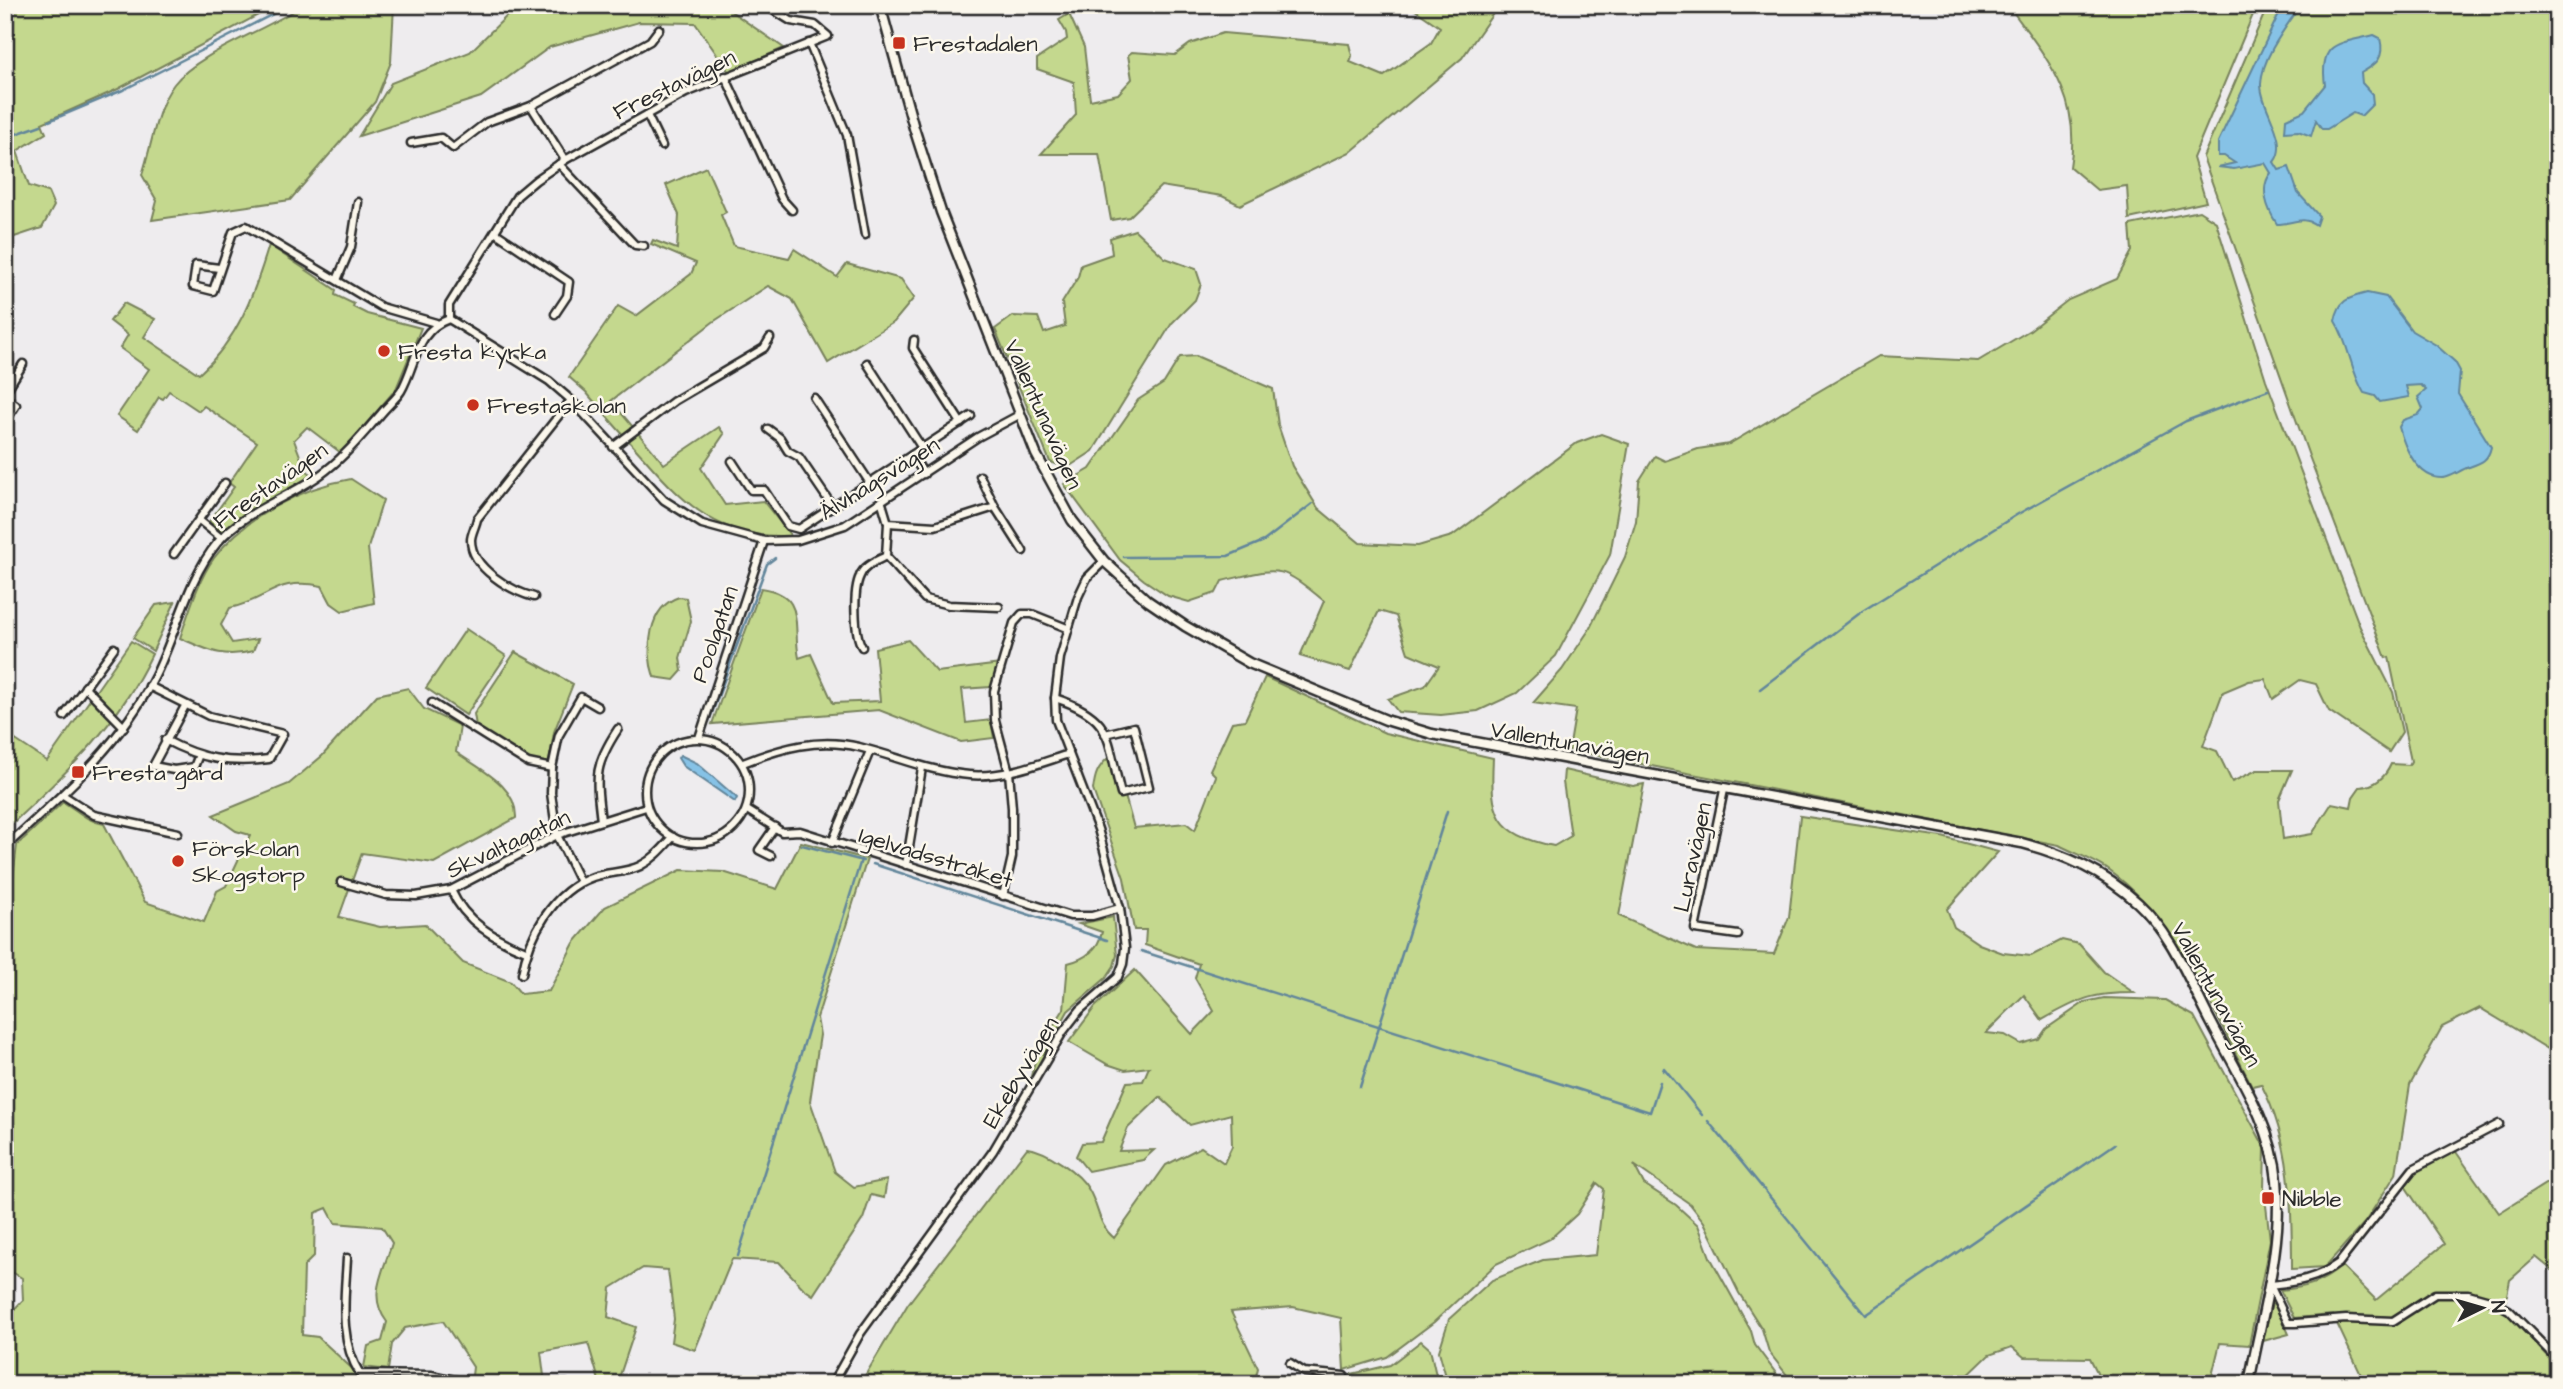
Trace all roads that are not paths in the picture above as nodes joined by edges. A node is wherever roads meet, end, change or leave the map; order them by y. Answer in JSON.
{"nodes":[{"id":1,"x":765,"y":5,"type":"edge"},
{"id":2,"x":880,"y":5,"type":"edge"},
{"id":3,"x":659,"y":29,"type":"dead end"},
{"id":4,"x":809,"y":43,"type":"junction"},
{"id":5,"x":724,"y":76,"type":"junction"},
{"id":6,"x":531,"y":106,"type":"junction"},
{"id":7,"x":647,"y":115,"type":"junction"},
{"id":8,"x":411,"y":143,"type":"dead end"},
{"id":9,"x":662,"y":146,"type":"dead end"},
{"id":10,"x":562,"y":162,"type":"junction"},
{"id":11,"x":358,"y":202,"type":"dead end"},
{"id":12,"x":792,"y":210,"type":"dead end"},
{"id":13,"x":496,"y":233,"type":"junction"},
{"id":14,"x":865,"y":235,"type":"dead end"},
{"id":15,"x":644,"y":246,"type":"dead end"},
{"id":16,"x":219,"y":268,"type":"junction"},
{"id":17,"x":337,"y":281,"type":"junction"},
{"id":18,"x":555,"y":314,"type":"dead end"},
{"id":19,"x":449,"y":319,"type":"junction"},
{"id":20,"x":436,"y":323,"type":"junction"},
{"id":21,"x":770,"y":338,"type":"dead end"},
{"id":22,"x":914,"y":340,"type":"dead end"},
{"id":23,"x":867,"y":363,"type":"dead end"},
{"id":24,"x":23,"y":364,"type":"dead end"},
{"id":25,"x":5,"y":395,"type":"edge"},
{"id":26,"x":814,"y":398,"type":"dead end"},
{"id":27,"x":571,"y":400,"type":"junction"},
{"id":28,"x":1019,"y":415,"type":"junction"},
{"id":29,"x":971,"y":416,"type":"dead end"},
{"id":30,"x":5,"y":422,"type":"edge"},
{"id":31,"x":961,"y":423,"type":"junction"},
{"id":32,"x":768,"y":429,"type":"dead end"},
{"id":33,"x":613,"y":447,"type":"junction"},
{"id":34,"x":922,"y":448,"type":"junction"},
{"id":35,"x":912,"y":455,"type":"junction"},
{"id":36,"x":732,"y":461,"type":"dead end"},
{"id":37,"x":924,"y":474,"type":"junction"},
{"id":38,"x":980,"y":476,"type":"dead end"},
{"id":39,"x":225,"y":483,"type":"dead end"},
{"id":40,"x":870,"y":483,"type":"junction"},
{"id":41,"x":881,"y":503,"type":"junction"},
{"id":42,"x":833,"y":507,"type":"junction"},
{"id":43,"x":995,"y":507,"type":"junction"},
{"id":44,"x":199,"y":520,"type":"junction"},
{"id":45,"x":888,"y":523,"type":"junction"},
{"id":46,"x":221,"y":538,"type":"junction"},
{"id":47,"x":764,"y":541,"type":"junction"},
{"id":48,"x":1023,"y":551,"type":"dead end"},
{"id":49,"x":174,"y":554,"type":"dead end"},
{"id":50,"x":886,"y":556,"type":"junction"},
{"id":51,"x":1104,"y":561,"type":"junction"},
{"id":52,"x":534,"y":597,"type":"dead end"},
{"id":53,"x":999,"y":607,"type":"dead end"},
{"id":54,"x":1067,"y":628,"type":"junction"},
{"id":55,"x":862,"y":647,"type":"dead end"},
{"id":56,"x":114,"y":648,"type":"dead end"},
{"id":57,"x":149,"y":686,"type":"junction"},
{"id":58,"x":85,"y":687,"type":"junction"},
{"id":59,"x":1055,"y":698,"type":"junction"},
{"id":60,"x":432,"y":703,"type":"dead end"},
{"id":61,"x":185,"y":706,"type":"junction"},
{"id":62,"x":598,"y":707,"type":"dead end"},
{"id":63,"x":64,"y":716,"type":"dead end"},
{"id":64,"x":124,"y":727,"type":"junction"},
{"id":65,"x":618,"y":729,"type":"dead end"},
{"id":66,"x":1105,"y":734,"type":"junction"},
{"id":67,"x":699,"y":738,"type":"junction"},
{"id":68,"x":165,"y":740,"type":"junction"},
{"id":69,"x":870,"y":751,"type":"junction"},
{"id":70,"x":1069,"y":754,"type":"junction"},
{"id":71,"x":198,"y":757,"type":"junction"},
{"id":72,"x":743,"y":763,"type":"junction"},
{"id":73,"x":552,"y":768,"type":"junction"},
{"id":74,"x":922,"y":768,"type":"junction"},
{"id":75,"x":1009,"y":772,"type":"junction"},
{"id":76,"x":1724,"y":790,"type":"junction"},
{"id":77,"x":63,"y":795,"type":"junction"},
{"id":78,"x":646,"y":807,"type":"junction"},
{"id":79,"x":747,"y":810,"type":"junction"},
{"id":80,"x":601,"y":821,"type":"junction"},
{"id":81,"x":775,"y":827,"type":"junction"},
{"id":82,"x":178,"y":833,"type":"dead end"},
{"id":83,"x":557,"y":835,"type":"junction"},
{"id":84,"x":673,"y":837,"type":"junction"},
{"id":85,"x":832,"y":843,"type":"junction"},
{"id":86,"x":5,"y":847,"type":"edge"},
{"id":87,"x":771,"y":856,"type":"dead end"},
{"id":88,"x":906,"y":865,"type":"junction"},
{"id":89,"x":341,"y":882,"type":"dead end"},
{"id":90,"x":580,"y":882,"type":"junction"},
{"id":91,"x":451,"y":890,"type":"junction"},
{"id":92,"x":1003,"y":896,"type":"junction"},
{"id":93,"x":1120,"y":908,"type":"junction"},
{"id":94,"x":1738,"y":934,"type":"dead end"},
{"id":95,"x":526,"y":951,"type":"junction"},
{"id":96,"x":522,"y":974,"type":"dead end"},
{"id":97,"x":2499,"y":1124,"type":"dead end"},
{"id":98,"x":347,"y":1258,"type":"dead end"},
{"id":99,"x":2270,"y":1285,"type":"junction"},
{"id":100,"x":2558,"y":1360,"type":"edge"},
{"id":101,"x":1290,"y":1363,"type":"dead end"},
{"id":102,"x":474,"y":1384,"type":"edge"},
{"id":103,"x":539,"y":1384,"type":"edge"},
{"id":104,"x":567,"y":1384,"type":"edge"},
{"id":105,"x":832,"y":1384,"type":"edge"},
{"id":106,"x":1346,"y":1384,"type":"edge"},
{"id":107,"x":2249,"y":1384,"type":"edge"}],
"edges":[{"from":1,"to":4,"type":"street","name":"Frestavägen"},
{"from":2,"to":28,"type":"main road","name":"Vallentunavägen"},
{"from":3,"to":6,"type":"street"},
{"from":4,"to":5,"type":"street","name":"Frestavägen"},
{"from":4,"to":14,"type":"street"},
{"from":5,"to":7,"type":"street","name":"Frestavägen"},
{"from":5,"to":12,"type":"street"},
{"from":6,"to":8,"type":"street"},
{"from":6,"to":10,"type":"street"},
{"from":7,"to":9,"type":"street"},
{"from":7,"to":10,"type":"street","name":"Frestavägen"},
{"from":10,"to":13,"type":"street","name":"Frestavägen"},
{"from":10,"to":15,"type":"street"},
{"from":11,"to":17,"type":"street"},
{"from":13,"to":18,"type":"street"},
{"from":13,"to":19,"type":"street","name":"Frestavägen"},
{"from":16,"to":16,"type":"street"},
{"from":16,"to":17,"type":"street"},
{"from":17,"to":20,"type":"street"},
{"from":19,"to":20,"type":"street"},
{"from":19,"to":27,"type":"street","name":"Älvhagsvägen"},
{"from":20,"to":46,"type":"street","name":"Frestavägen"},
{"from":21,"to":33,"type":"street"},
{"from":22,"to":31,"type":"street"},
{"from":23,"to":34,"type":"street"},
{"from":24,"to":25,"type":"street"},
{"from":25,"to":30,"type":"street"},
{"from":26,"to":40,"type":"street"},
{"from":27,"to":33,"type":"street","name":"Älvhagsvägen"},
{"from":27,"to":52,"type":"street"},
{"from":28,"to":37,"type":"street","name":"Älvhagsvägen"},
{"from":28,"to":51,"type":"main road","name":"Vallentunavägen"},
{"from":29,"to":31,"type":"street"},
{"from":31,"to":34,"type":"street"},
{"from":32,"to":42,"type":"street"},
{"from":33,"to":47,"type":"street","name":"Älvhagsvägen"},
{"from":34,"to":35,"type":"street"},
{"from":35,"to":37,"type":"street"},
{"from":35,"to":40,"type":"street"},
{"from":36,"to":42,"type":"street"},
{"from":37,"to":41,"type":"street","name":"Älvhagsvägen"},
{"from":38,"to":43,"type":"street"},
{"from":39,"to":44,"type":"street"},
{"from":40,"to":42,"type":"street"},
{"from":41,"to":45,"type":"street"},
{"from":41,"to":47,"type":"street","name":"Älvhagsvägen"},
{"from":43,"to":45,"type":"street"},
{"from":43,"to":48,"type":"street"},
{"from":44,"to":46,"type":"street"},
{"from":44,"to":49,"type":"street"},
{"from":45,"to":50,"type":"street"},
{"from":46,"to":57,"type":"street","name":"Frestavägen"},
{"from":47,"to":67,"type":"street","name":"Poolgatan"},
{"from":50,"to":53,"type":"street"},
{"from":50,"to":55,"type":"street"},
{"from":51,"to":54,"type":"street","name":"Ekebyvägen"},
{"from":51,"to":76,"type":"main road","name":"Vallentunavägen"},
{"from":54,"to":59,"type":"street","name":"Ekebyvägen"},
{"from":54,"to":75,"type":"street"},
{"from":56,"to":58,"type":"street"},
{"from":57,"to":61,"type":"street"},
{"from":57,"to":64,"type":"street","name":"Frestavägen"},
{"from":58,"to":63,"type":"street"},
{"from":58,"to":64,"type":"street"},
{"from":59,"to":66,"type":"street"},
{"from":59,"to":70,"type":"street","name":"Ekebyvägen"},
{"from":60,"to":73,"type":"street"},
{"from":61,"to":68,"type":"street"},
{"from":61,"to":71,"type":"street"},
{"from":62,"to":73,"type":"street"},
{"from":64,"to":77,"type":"street","name":"Frestavägen"},
{"from":65,"to":80,"type":"street"},
{"from":66,"to":66,"type":"street"},
{"from":67,"to":72,"type":"street"},
{"from":67,"to":78,"type":"street"},
{"from":68,"to":71,"type":"street"},
{"from":68,"to":71,"type":"street"},
{"from":69,"to":72,"type":"street"},
{"from":69,"to":74,"type":"street"},
{"from":69,"to":85,"type":"street"},
{"from":70,"to":75,"type":"street"},
{"from":70,"to":93,"type":"street","name":"Ekebyvägen"},
{"from":72,"to":79,"type":"street"},
{"from":73,"to":83,"type":"street"},
{"from":74,"to":75,"type":"street"},
{"from":74,"to":88,"type":"street"},
{"from":75,"to":92,"type":"street"},
{"from":76,"to":94,"type":"street","name":"Luravägen"},
{"from":76,"to":99,"type":"main road","name":"Vallentunavägen"},
{"from":77,"to":82,"type":"street"},
{"from":77,"to":86,"type":"street","name":"Frestavägen"},
{"from":78,"to":80,"type":"street","name":"Skvaltagatan"},
{"from":78,"to":84,"type":"street"},
{"from":79,"to":81,"type":"street","name":"Igelvadsstråket"},
{"from":79,"to":84,"type":"street"},
{"from":80,"to":83,"type":"street","name":"Skvaltagatan"},
{"from":81,"to":85,"type":"street","name":"Igelvadsstråket"},
{"from":81,"to":87,"type":"street"},
{"from":83,"to":90,"type":"street"},
{"from":83,"to":91,"type":"street","name":"Skvaltagatan"},
{"from":84,"to":90,"type":"street"},
{"from":85,"to":88,"type":"street","name":"Igelvadsstråket"},
{"from":88,"to":92,"type":"street","name":"Igelvadsstråket"},
{"from":89,"to":91,"type":"street","name":"Skvaltagatan"},
{"from":90,"to":95,"type":"street"},
{"from":91,"to":95,"type":"street"},
{"from":92,"to":93,"type":"street","name":"Igelvadsstråket"},
{"from":93,"to":105,"type":"street","name":"Ekebyvägen"},
{"from":95,"to":96,"type":"street"},
{"from":97,"to":99,"type":"street"},
{"from":98,"to":102,"type":"street"},
{"from":99,"to":100,"type":"street"},
{"from":99,"to":107,"type":"main road","name":"Vallentunavägen"},
{"from":101,"to":106,"type":"street"},
{"from":103,"to":104,"type":"street"}]}
